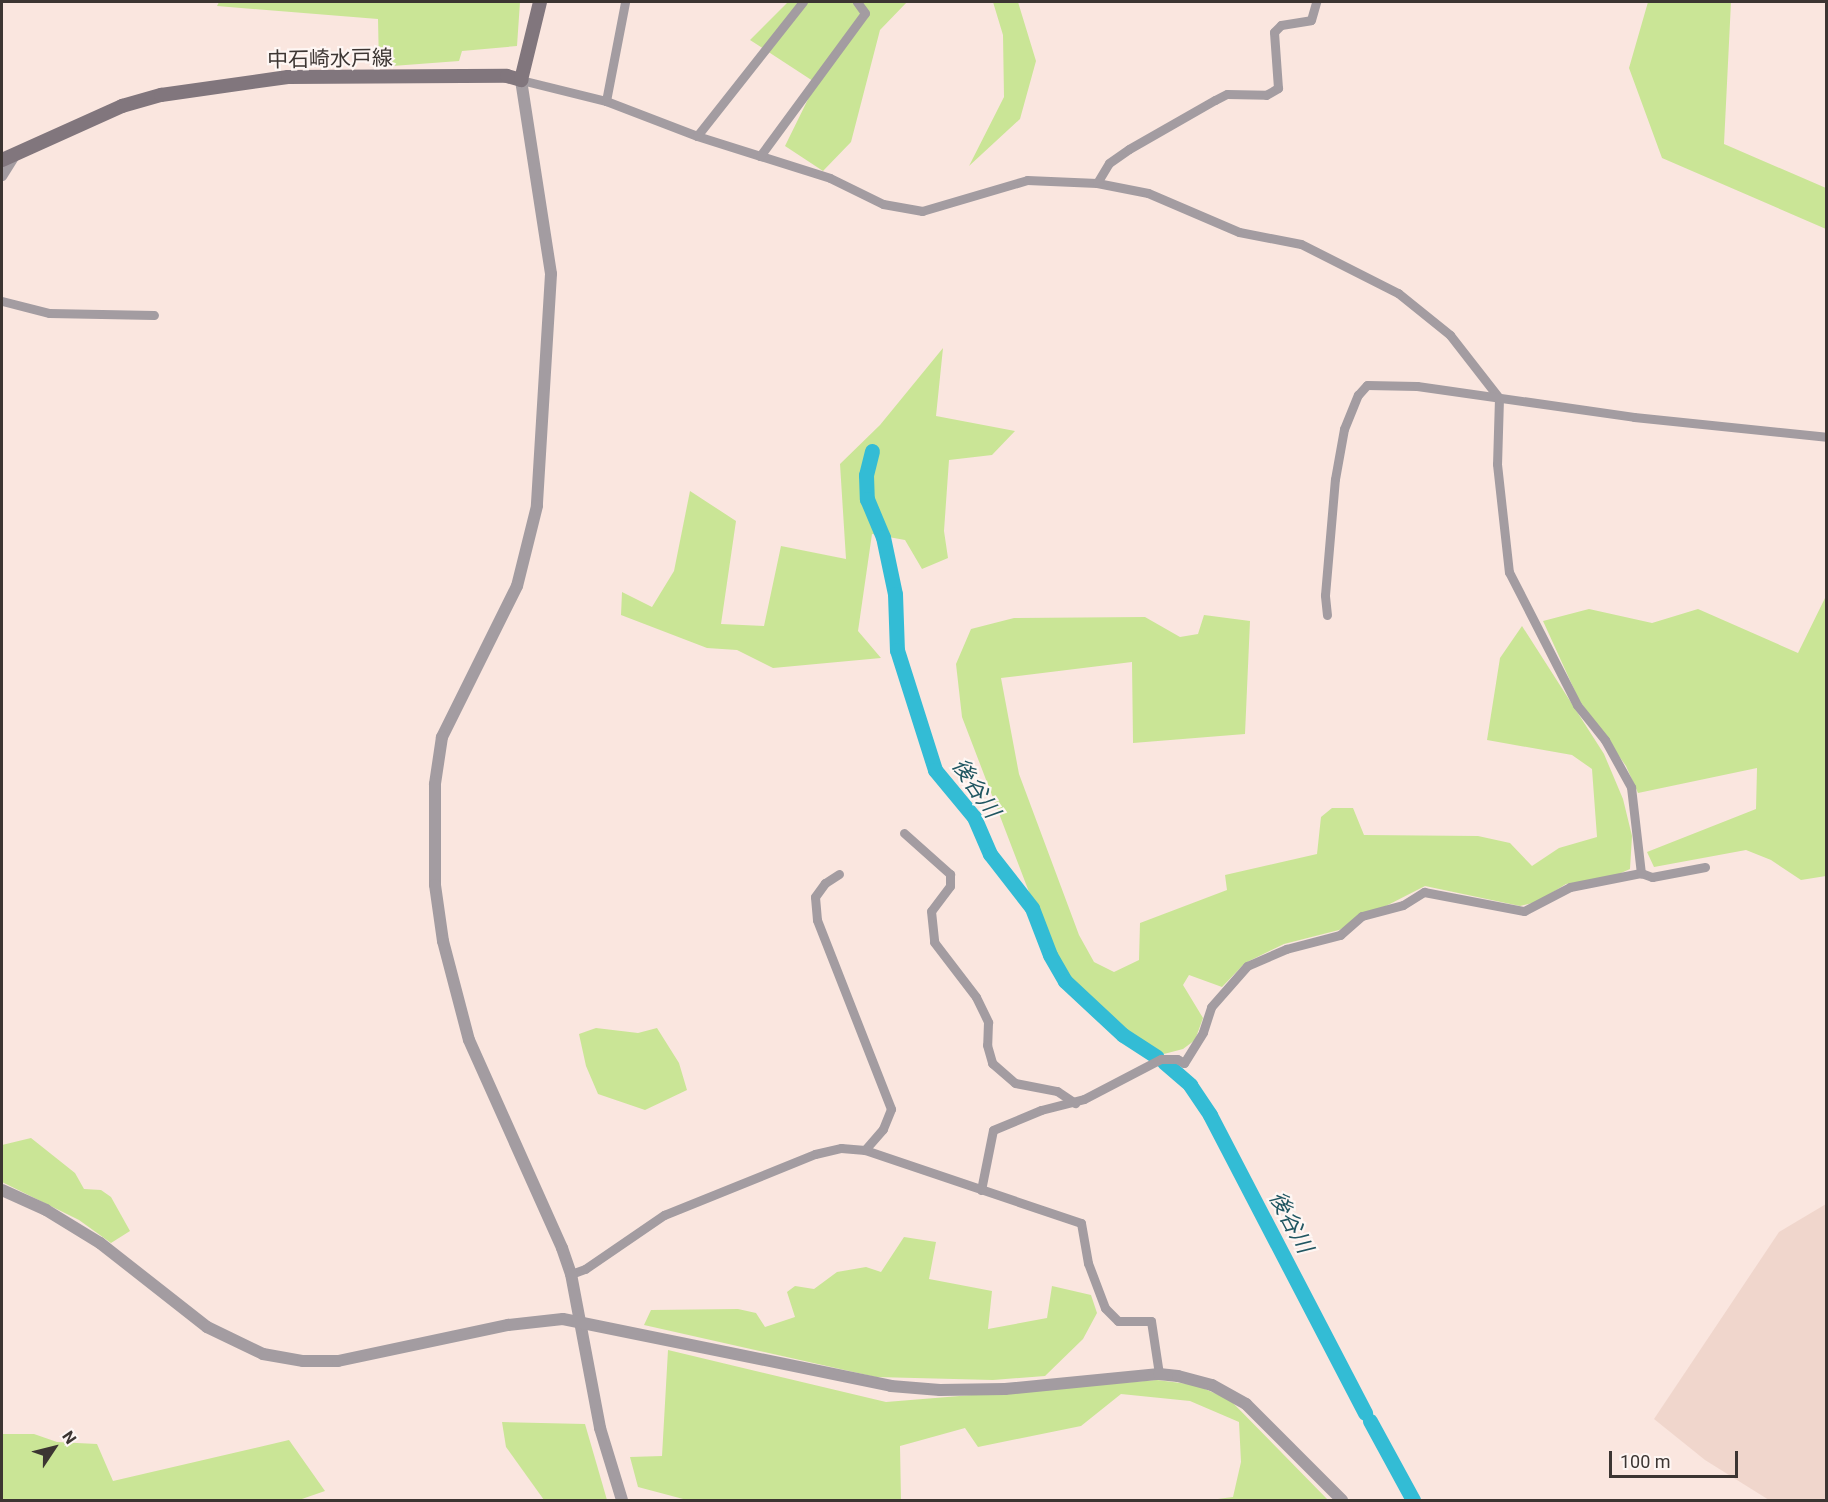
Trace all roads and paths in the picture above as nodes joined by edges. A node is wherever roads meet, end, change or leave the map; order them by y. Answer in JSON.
{"nodes":[{"id":1,"x":540,"y":2,"type":"edge"},
{"id":2,"x":625,"y":2,"type":"edge"},
{"id":3,"x":803,"y":2,"type":"edge"},
{"id":4,"x":857,"y":2,"type":"edge"},
{"id":5,"x":1316,"y":2,"type":"edge"},
{"id":6,"x":521,"y":80,"type":"junction"},
{"id":7,"x":606,"y":101,"type":"junction"},
{"id":8,"x":697,"y":136,"type":"junction"},
{"id":9,"x":760,"y":156,"type":"junction"},
{"id":10,"x":8,"y":158,"type":"edge"},
{"id":11,"x":2,"y":176,"type":"edge"},
{"id":12,"x":1097,"y":183,"type":"junction"},
{"id":13,"x":2,"y":301,"type":"edge"},
{"id":14,"x":154,"y":315,"type":"dead end"},
{"id":15,"x":1499,"y":398,"type":"junction"},
{"id":16,"x":1827,"y":437,"type":"edge"},
{"id":17,"x":1327,"y":615,"type":"dead end"},
{"id":18,"x":904,"y":833,"type":"dead end"},
{"id":19,"x":1706,"y":867,"type":"dead end"},
{"id":20,"x":1641,"y":873,"type":"junction"},
{"id":21,"x":839,"y":874,"type":"dead end"},
{"id":22,"x":1075,"y":1103,"type":"junction"},
{"id":23,"x":865,"y":1150,"type":"junction"},
{"id":24,"x":2,"y":1190,"type":"edge"},
{"id":25,"x":981,"y":1191,"type":"junction"},
{"id":26,"x":571,"y":1274,"type":"junction"},
{"id":27,"x":580,"y":1320,"type":"junction"},
{"id":28,"x":1159,"y":1374,"type":"junction"},
{"id":29,"x":622,"y":1500,"type":"edge"},
{"id":30,"x":1342,"y":1500,"type":"edge"}],
"edges":[{"from":1,"to":6,"type":"main road"},
{"from":2,"to":7,"type":"street"},
{"from":3,"to":8,"type":"street"},
{"from":4,"to":9,"type":"street"},
{"from":5,"to":12,"type":"street"},
{"from":6,"to":7,"type":"street"},
{"from":6,"to":10,"type":"main road","name":"中石崎水戸線"},
{"from":6,"to":26,"type":"street"},
{"from":7,"to":8,"type":"street"},
{"from":8,"to":9,"type":"street"},
{"from":9,"to":12,"type":"street"},
{"from":10,"to":11,"type":"street"},
{"from":12,"to":15,"type":"street"},
{"from":13,"to":14,"type":"street"},
{"from":15,"to":16,"type":"street"},
{"from":15,"to":17,"type":"street"},
{"from":15,"to":20,"type":"street"},
{"from":18,"to":22,"type":"street"},
{"from":19,"to":20,"type":"street"},
{"from":20,"to":22,"type":"street"},
{"from":21,"to":23,"type":"street"},
{"from":22,"to":25,"type":"street"},
{"from":23,"to":25,"type":"street"},
{"from":23,"to":26,"type":"street"},
{"from":24,"to":27,"type":"street"},
{"from":25,"to":28,"type":"street"},
{"from":26,"to":27,"type":"street"},
{"from":27,"to":28,"type":"street"},
{"from":27,"to":29,"type":"street"},
{"from":28,"to":30,"type":"street"}]}
